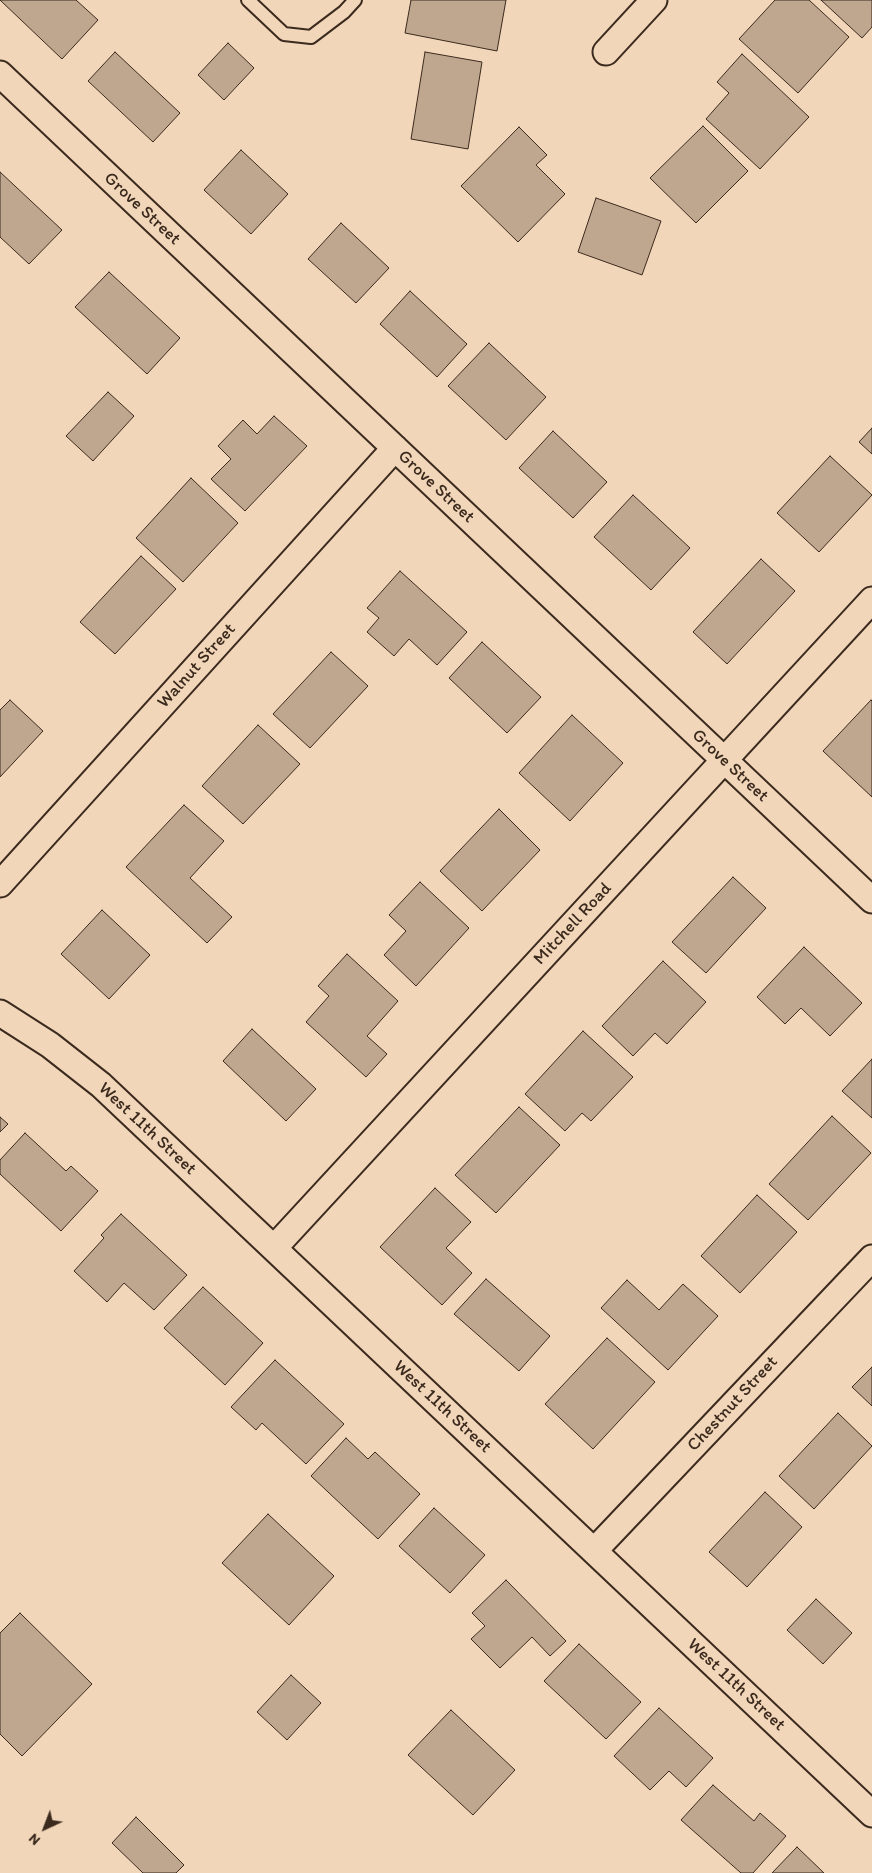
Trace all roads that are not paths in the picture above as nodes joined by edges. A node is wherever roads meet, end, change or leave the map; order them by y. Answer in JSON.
{"nodes":[{"id":1,"x":248,"y":0,"type":"edge"},
{"id":2,"x":355,"y":0,"type":"edge"},
{"id":3,"x":654,"y":0,"type":"edge"},
{"id":4,"x":606,"y":52,"type":"dead end"},
{"id":5,"x":0,"y":74,"type":"edge"},
{"id":6,"x":395,"y":448,"type":"junction"},
{"id":7,"x":872,"y":600,"type":"edge"},
{"id":8,"x":724,"y":760,"type":"junction"},
{"id":9,"x":0,"y":884,"type":"edge"},
{"id":10,"x":872,"y":900,"type":"edge"},
{"id":11,"x":0,"y":1013,"type":"edge"},
{"id":12,"x":274,"y":1248,"type":"junction"},
{"id":13,"x":872,"y":1258,"type":"edge"},
{"id":14,"x":594,"y":1551,"type":"junction"},
{"id":15,"x":872,"y":1814,"type":"edge"}],
"edges":[{"from":1,"to":2,"type":"lane"},
{"from":3,"to":4,"type":"street"},
{"from":5,"to":6,"type":"street","name":"Grove Street"},
{"from":6,"to":8,"type":"street","name":"Grove Street"},
{"from":6,"to":9,"type":"street","name":"Walnut Street"},
{"from":7,"to":8,"type":"street","name":"Mitchell Road"},
{"from":8,"to":10,"type":"street","name":"Grove Street"},
{"from":8,"to":12,"type":"street","name":"Mitchell Road"},
{"from":11,"to":12,"type":"street","name":"West 11th Street"},
{"from":12,"to":14,"type":"street","name":"West 11th Street"},
{"from":13,"to":14,"type":"street","name":"Chestnut Street"},
{"from":14,"to":15,"type":"street","name":"West 11th Street"}]}
